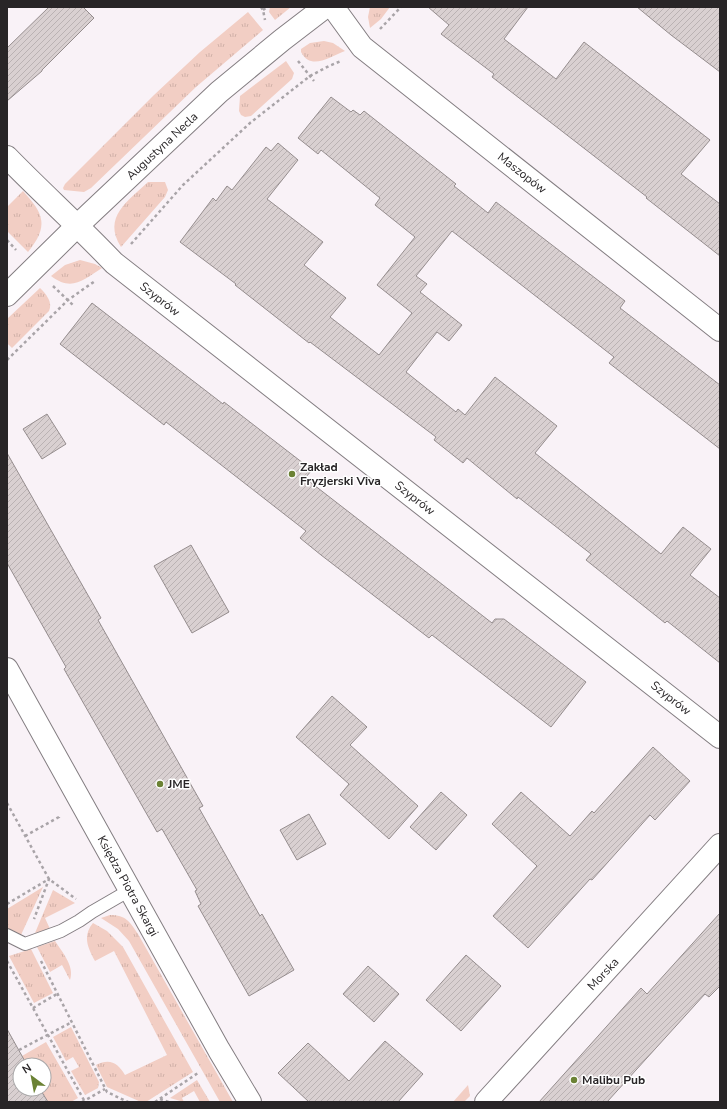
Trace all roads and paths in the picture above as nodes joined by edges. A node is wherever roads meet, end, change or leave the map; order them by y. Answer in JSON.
{"nodes":[{"id":1,"x":267,"y":7,"type":"edge"},
{"id":2,"x":325,"y":7,"type":"edge"},
{"id":3,"x":333,"y":7,"type":"edge"},
{"id":4,"x":401,"y":7,"type":"edge"},
{"id":5,"x":263,"y":10,"type":"dead end"},
{"id":6,"x":362,"y":47,"type":"junction"},
{"id":7,"x":7,"y":156,"type":"edge"},
{"id":8,"x":78,"y":225,"type":"junction"},
{"id":9,"x":114,"y":263,"type":"junction"},
{"id":10,"x":7,"y":295,"type":"edge"},
{"id":11,"x":720,"y":330,"type":"edge"},
{"id":12,"x":7,"y":360,"type":"edge"},
{"id":13,"x":7,"y":669,"type":"edge"},
{"id":14,"x":720,"y":736,"type":"edge"},
{"id":15,"x":7,"y":803,"type":"edge"},
{"id":16,"x":56,"y":810,"type":"dead end"},
{"id":17,"x":25,"y":836,"type":"junction"},
{"id":18,"x":720,"y":845,"type":"edge"},
{"id":19,"x":49,"y":880,"type":"junction"},
{"id":20,"x":130,"y":890,"type":"junction"},
{"id":21,"x":7,"y":904,"type":"edge"},
{"id":22,"x":92,"y":912,"type":"junction"},
{"id":23,"x":7,"y":935,"type":"edge"},
{"id":24,"x":25,"y":944,"type":"junction"},
{"id":25,"x":7,"y":961,"type":"edge"},
{"id":26,"x":57,"y":994,"type":"junction"},
{"id":27,"x":33,"y":1008,"type":"junction"},
{"id":28,"x":72,"y":1022,"type":"junction"},
{"id":29,"x":47,"y":1035,"type":"junction"},
{"id":30,"x":19,"y":1050,"type":"dead end"},
{"id":31,"x":198,"y":1073,"type":"dead end"},
{"id":32,"x":105,"y":1089,"type":"junction"},
{"id":33,"x":159,"y":1099,"type":"junction"},
{"id":34,"x":84,"y":1102,"type":"edge"},
{"id":35,"x":128,"y":1102,"type":"edge"},
{"id":36,"x":155,"y":1102,"type":"edge"},
{"id":37,"x":168,"y":1102,"type":"edge"},
{"id":38,"x":250,"y":1102,"type":"edge"},
{"id":39,"x":486,"y":1102,"type":"edge"}],
"edges":[{"from":1,"to":5,"type":"path"},
{"from":2,"to":8,"type":"street","name":"Augustyna Necla"},
{"from":3,"to":6,"type":"street","name":"Maszopów"},
{"from":4,"to":6,"type":"path"},
{"from":6,"to":9,"type":"path"},
{"from":6,"to":11,"type":"street","name":"Maszopów"},
{"from":7,"to":8,"type":"street","name":"Szyprów"},
{"from":8,"to":9,"type":"street","name":"Szyprów"},
{"from":8,"to":10,"type":"street","name":"Augustyna Necla"},
{"from":9,"to":12,"type":"path"},
{"from":9,"to":14,"type":"street","name":"Szyprów"},
{"from":13,"to":20,"type":"street","name":"Księdza Piotra Skargi"},
{"from":15,"to":17,"type":"path"},
{"from":16,"to":17,"type":"path"},
{"from":17,"to":19,"type":"path"},
{"from":18,"to":39,"type":"street","name":"Morska"},
{"from":19,"to":21,"type":"path"},
{"from":19,"to":22,"type":"path"},
{"from":19,"to":24,"type":"path"},
{"from":20,"to":22,"type":"lane"},
{"from":20,"to":38,"type":"street","name":"Księdza Piotra Skargi"},
{"from":22,"to":24,"type":"lane"},
{"from":23,"to":24,"type":"lane"},
{"from":24,"to":26,"type":"path"},
{"from":25,"to":27,"type":"path"},
{"from":26,"to":27,"type":"path"},
{"from":26,"to":28,"type":"path"},
{"from":27,"to":29,"type":"path"},
{"from":28,"to":29,"type":"path"},
{"from":28,"to":32,"type":"path"},
{"from":29,"to":30,"type":"path"},
{"from":29,"to":34,"type":"path"},
{"from":31,"to":33,"type":"path"},
{"from":32,"to":34,"type":"path"},
{"from":32,"to":35,"type":"path"},
{"from":33,"to":36,"type":"path"},
{"from":33,"to":37,"type":"path"}]}
